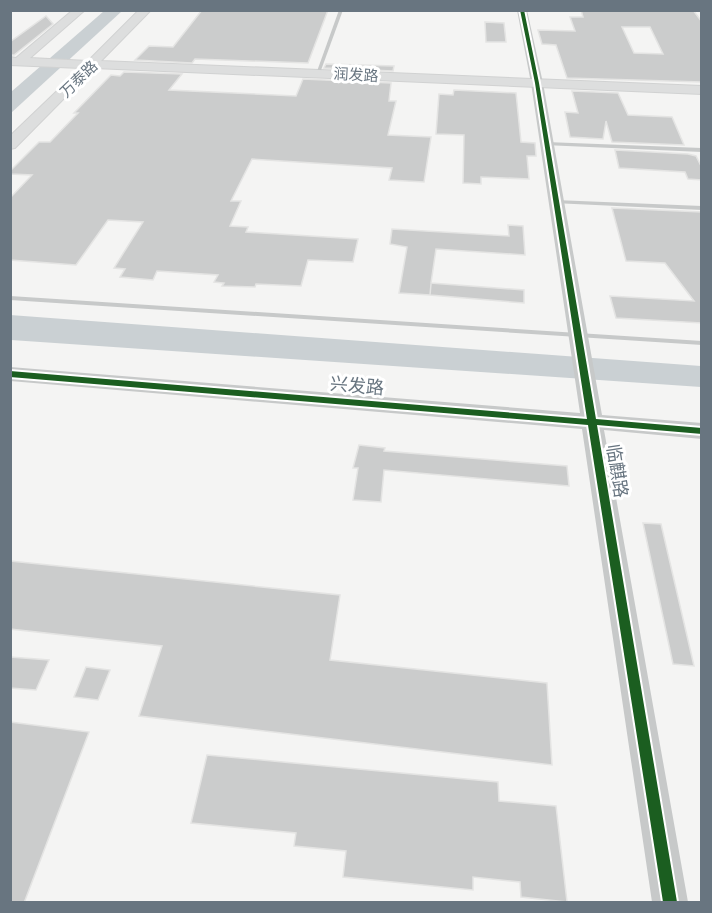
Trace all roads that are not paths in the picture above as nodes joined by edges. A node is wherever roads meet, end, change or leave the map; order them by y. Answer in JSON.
{"nodes":[{"id":1,"x":80,"y":10,"type":"edge"},
{"id":2,"x":146,"y":10,"type":"edge"},
{"id":3,"x":341,"y":10,"type":"edge"},
{"id":4,"x":522,"y":10,"type":"edge"},
{"id":5,"x":15,"y":61,"type":"edge"},
{"id":6,"x":93,"y":65,"type":"junction"},
{"id":7,"x":318,"y":73,"type":"junction"},
{"id":8,"x":537,"y":83,"type":"junction"},
{"id":9,"x":702,"y":90,"type":"edge"},
{"id":10,"x":546,"y":144,"type":"junction"},
{"id":11,"x":10,"y":145,"type":"edge"},
{"id":12,"x":702,"y":150,"type":"edge"},
{"id":13,"x":555,"y":202,"type":"junction"},
{"id":14,"x":702,"y":208,"type":"edge"},
{"id":15,"x":10,"y":298,"type":"edge"},
{"id":16,"x":578,"y":335,"type":"junction"},
{"id":17,"x":702,"y":343,"type":"edge"},
{"id":18,"x":10,"y":374,"type":"edge"},
{"id":19,"x":592,"y":423,"type":"junction"},
{"id":20,"x":702,"y":431,"type":"edge"},
{"id":21,"x":670,"y":903,"type":"edge"}],
"edges":[{"from":1,"to":5,"type":"main road"},
{"from":2,"to":6,"type":"main road","name":"万泰路"},
{"from":3,"to":7,"type":"lane"},
{"from":4,"to":8,"type":"street","name":"临麒路"},
{"from":5,"to":6,"type":"main road","name":"润发路"},
{"from":6,"to":7,"type":"main road","name":"润发路"},
{"from":6,"to":11,"type":"main road","name":"万泰路"},
{"from":7,"to":8,"type":"main road","name":"润发路"},
{"from":8,"to":9,"type":"main road","name":"润发路"},
{"from":8,"to":10,"type":"street","name":"临麒路"},
{"from":10,"to":12,"type":"lane"},
{"from":10,"to":13,"type":"street","name":"临麒路"},
{"from":13,"to":14,"type":"lane"},
{"from":13,"to":16,"type":"street","name":"临麒路"},
{"from":15,"to":16,"type":"lane"},
{"from":16,"to":17,"type":"lane"},
{"from":16,"to":19,"type":"street","name":"临麒路"},
{"from":18,"to":19,"type":"street","name":"兴发路"},
{"from":19,"to":20,"type":"street","name":"兴发路"},
{"from":19,"to":21,"type":"street","name":"临麒路"}]}
